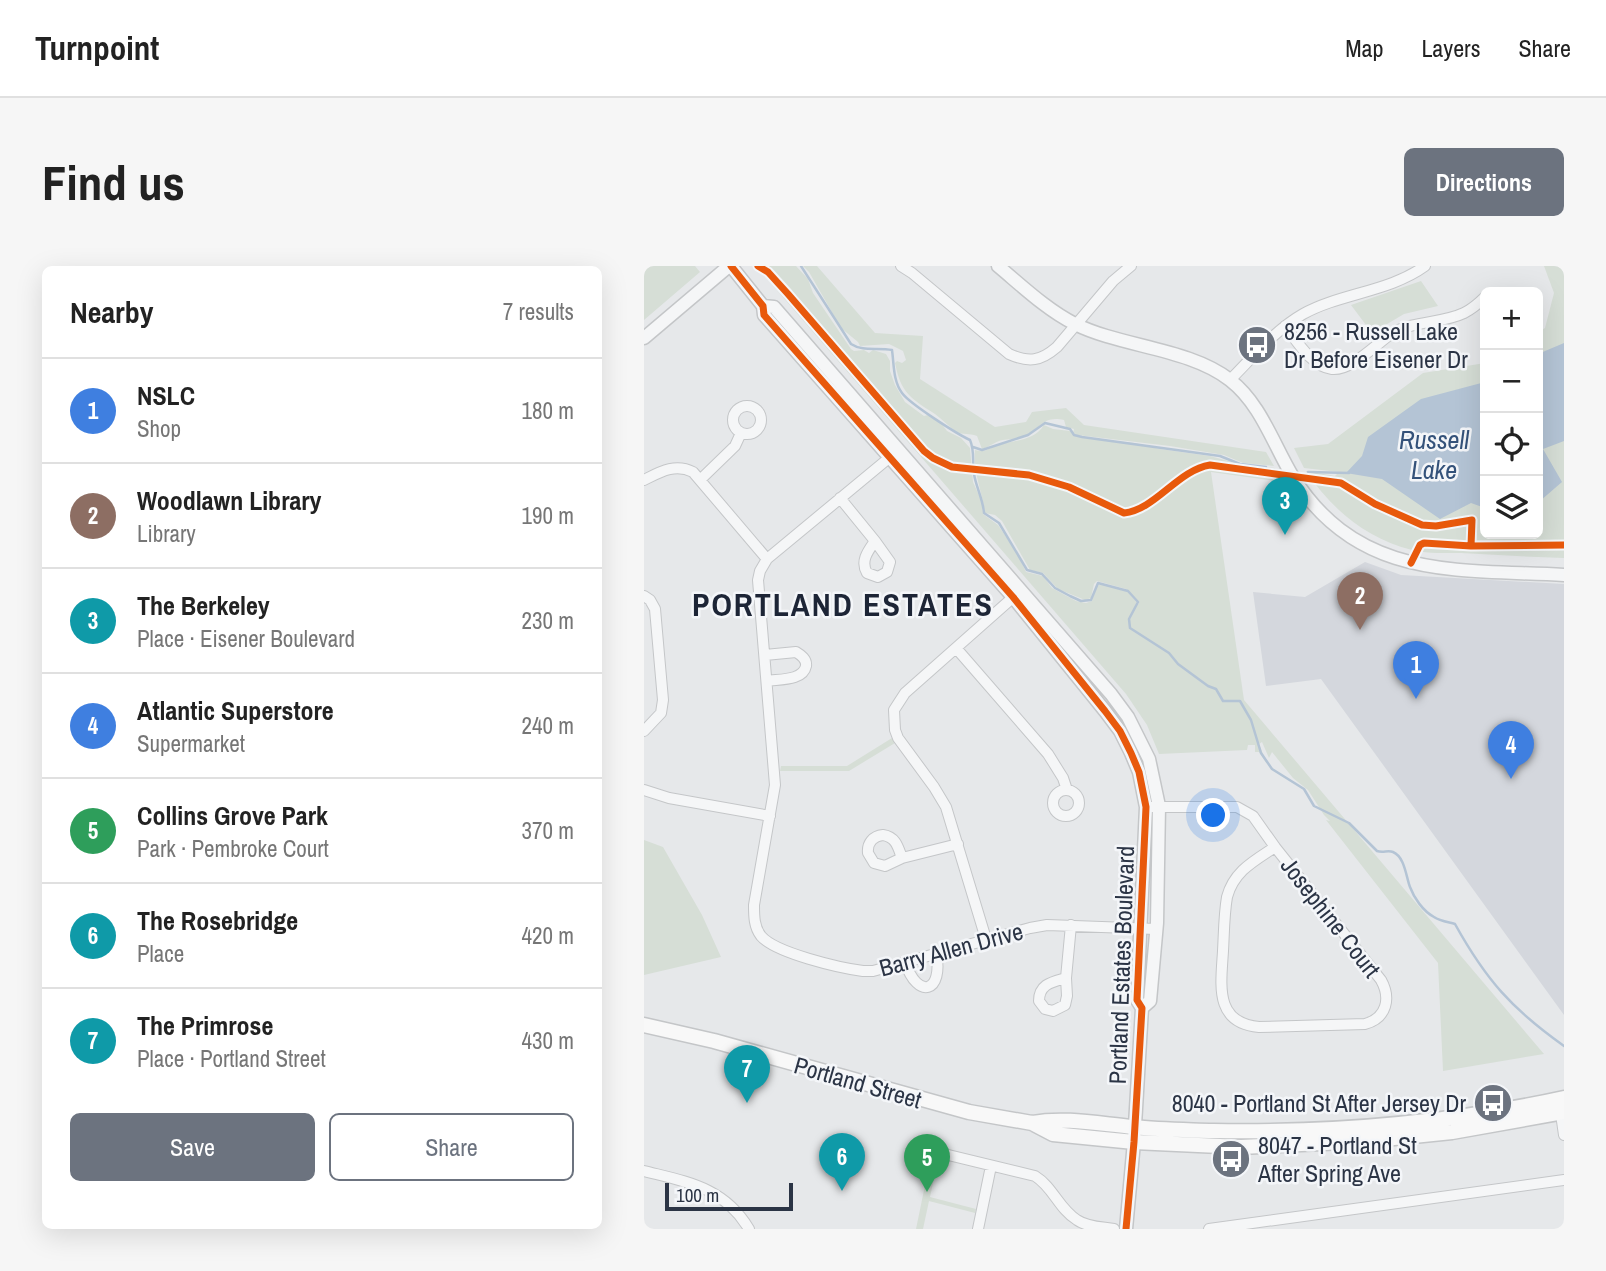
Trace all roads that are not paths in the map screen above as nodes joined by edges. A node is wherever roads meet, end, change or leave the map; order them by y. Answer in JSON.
{"nodes":[{"id":1,"x":730,"y":266,"type":"edge"},
{"id":2,"x":901,"y":266,"type":"edge"},
{"id":3,"x":998,"y":266,"type":"edge"},
{"id":4,"x":1131,"y":266,"type":"edge"},
{"id":5,"x":1425,"y":266,"type":"edge"},
{"id":6,"x":1480,"y":300,"type":"edge"},
{"id":7,"x":1074,"y":324,"type":"junction"},
{"id":8,"x":1285,"y":326,"type":"junction"},
{"id":9,"x":644,"y":338,"type":"edge"},
{"id":10,"x":1230,"y":380,"type":"junction"},
{"id":11,"x":741,"y":433,"type":"dead end"},
{"id":12,"x":894,"y":453,"type":"junction"},
{"id":13,"x":701,"y":479,"type":"junction"},
{"id":14,"x":644,"y":480,"type":"edge"},
{"id":15,"x":840,"y":498,"type":"junction"},
{"id":16,"x":875,"y":541,"type":"dead end"},
{"id":17,"x":767,"y":559,"type":"junction"},
{"id":18,"x":1564,"y":575,"type":"edge"},
{"id":19,"x":1017,"y":594,"type":"junction"},
{"id":20,"x":644,"y":596,"type":"edge"},
{"id":21,"x":956,"y":649,"type":"junction"},
{"id":22,"x":765,"y":655,"type":"junction"},
{"id":23,"x":767,"y":681,"type":"junction"},
{"id":24,"x":644,"y":732,"type":"edge"},
{"id":25,"x":644,"y":790,"type":"edge"},
{"id":26,"x":1067,"y":790,"type":"dead end"},
{"id":27,"x":1152,"y":806,"type":"junction"},
{"id":28,"x":770,"y":816,"type":"junction"},
{"id":29,"x":958,"y":844,"type":"junction"},
{"id":30,"x":1275,"y":847,"type":"junction"},
{"id":31,"x":902,"y":858,"type":"dead end"},
{"id":32,"x":1071,"y":925,"type":"junction"},
{"id":33,"x":1142,"y":929,"type":"junction"},
{"id":34,"x":1156,"y":929,"type":"junction"},
{"id":35,"x":986,"y":939,"type":"junction"},
{"id":36,"x":936,"y":953,"type":"junction"},
{"id":37,"x":905,"y":962,"type":"junction"},
{"id":38,"x":1066,"y":978,"type":"dead end"},
{"id":39,"x":1142,"y":1008,"type":"junction"},
{"id":40,"x":644,"y":1025,"type":"edge"},
{"id":41,"x":1562,"y":1106,"type":"edge"},
{"id":42,"x":1134,"y":1135,"type":"junction"},
{"id":43,"x":1564,"y":1135,"type":"edge"},
{"id":44,"x":936,"y":1152,"type":"dead end"},
{"id":45,"x":991,"y":1166,"type":"junction"},
{"id":46,"x":644,"y":1171,"type":"edge"},
{"id":47,"x":1564,"y":1180,"type":"edge"},
{"id":48,"x":1238,"y":1227,"type":"edge"},
{"id":49,"x":749,"y":1229,"type":"edge"},
{"id":50,"x":978,"y":1229,"type":"edge"},
{"id":51,"x":1114,"y":1229,"type":"edge"},
{"id":52,"x":1126,"y":1229,"type":"edge"},
{"id":53,"x":1209,"y":1229,"type":"edge"}],
"edges":[{"from":1,"to":9,"type":"street"},
{"from":1,"to":12,"type":"street","name":"Portland Estates Boulevard"},
{"from":2,"to":7,"type":"street"},
{"from":3,"to":7,"type":"street"},
{"from":4,"to":7,"type":"street"},
{"from":5,"to":8,"type":"street"},
{"from":6,"to":8,"type":"street"},
{"from":7,"to":10,"type":"street"},
{"from":8,"to":10,"type":"street"},
{"from":10,"to":18,"type":"street"},
{"from":11,"to":13,"type":"street"},
{"from":12,"to":15,"type":"street"},
{"from":12,"to":19,"type":"street","name":"Portland Estates Boulevard"},
{"from":13,"to":14,"type":"street"},
{"from":13,"to":17,"type":"street"},
{"from":15,"to":16,"type":"street"},
{"from":15,"to":17,"type":"street"},
{"from":17,"to":22,"type":"street","name":"Barry Allen Drive"},
{"from":19,"to":21,"type":"street"},
{"from":19,"to":27,"type":"street","name":"Portland Estates Boulevard"},
{"from":20,"to":24,"type":"street"},
{"from":21,"to":26,"type":"street"},
{"from":21,"to":29,"type":"street"},
{"from":22,"to":23,"type":"street","name":"Barry Allen Drive"},
{"from":22,"to":23,"type":"street"},
{"from":23,"to":28,"type":"street","name":"Barry Allen Drive"},
{"from":25,"to":28,"type":"street"},
{"from":27,"to":30,"type":"street","name":"Josephine Court"},
{"from":27,"to":33,"type":"street","name":"Portland Estates Boulevard"},
{"from":27,"to":34,"type":"street","name":"Portland Estates Boulevard"},
{"from":28,"to":37,"type":"street","name":"Barry Allen Drive"},
{"from":29,"to":31,"type":"street"},
{"from":29,"to":35,"type":"street"},
{"from":30,"to":30,"type":"street","name":"Josephine Court"},
{"from":32,"to":33,"type":"street","name":"Barry Allen Drive"},
{"from":32,"to":35,"type":"street","name":"Barry Allen Drive"},
{"from":32,"to":38,"type":"street"},
{"from":33,"to":34,"type":"street","name":"Barry Allen Drive"},
{"from":33,"to":39,"type":"street","name":"Portland Estates Boulevard"},
{"from":34,"to":39,"type":"street","name":"Portland Estates Boulevard"},
{"from":35,"to":36,"type":"street","name":"Barry Allen Drive"},
{"from":36,"to":37,"type":"street","name":"Barry Allen Drive"},
{"from":36,"to":37,"type":"street"},
{"from":39,"to":42,"type":"street","name":"Portland Estates Boulevard"},
{"from":40,"to":42,"type":"main road","name":"Portland Street"},
{"from":41,"to":42,"type":"main road","name":"Portland Street"},
{"from":41,"to":43,"type":"street"},
{"from":42,"to":52,"type":"street","name":"Portland Estates Boulevard"},
{"from":44,"to":45,"type":"street"},
{"from":45,"to":50,"type":"street"},
{"from":45,"to":51,"type":"street"},
{"from":46,"to":49,"type":"street"},
{"from":47,"to":48,"type":"street"},
{"from":48,"to":53,"type":"street"}]}
